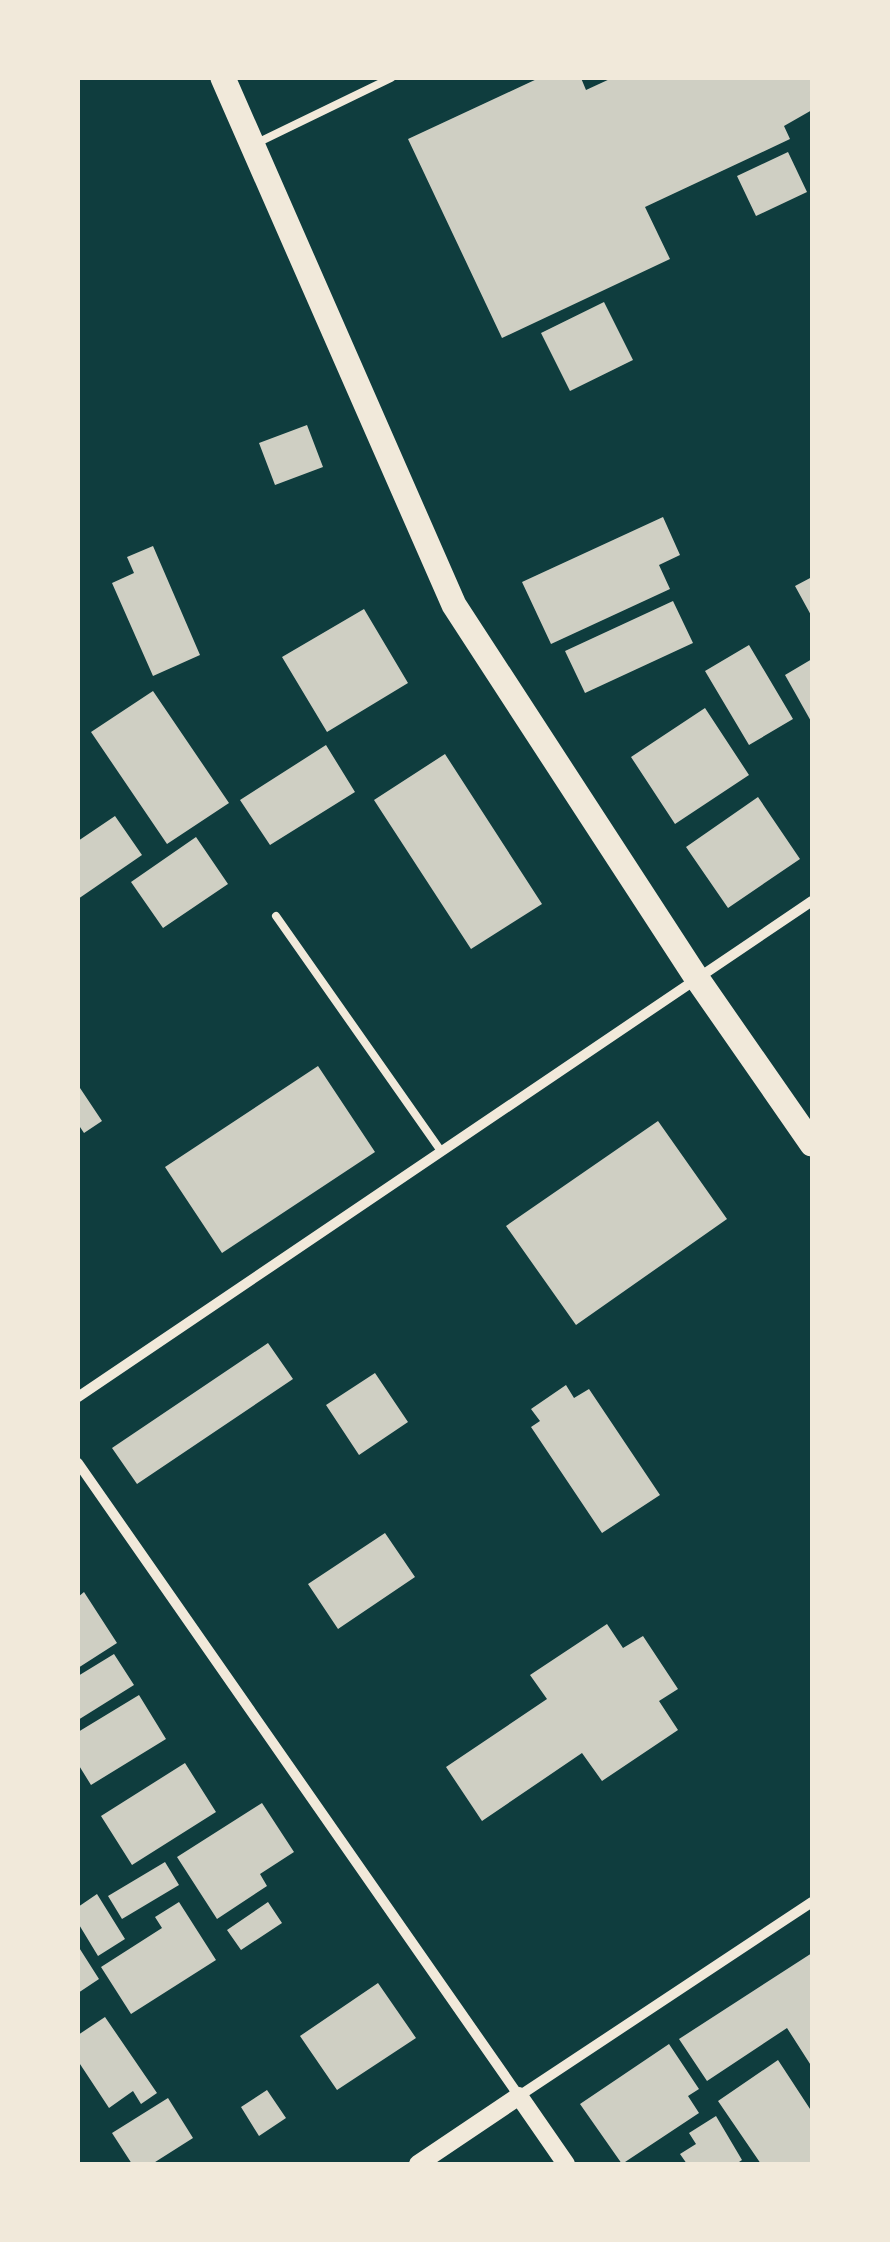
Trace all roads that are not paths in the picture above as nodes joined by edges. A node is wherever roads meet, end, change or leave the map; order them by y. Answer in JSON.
{"nodes":[{"id":1,"x":224,"y":78,"type":"edge"},
{"id":2,"x":391,"y":78,"type":"edge"},
{"id":3,"x":250,"y":146,"type":"junction"},
{"id":4,"x":812,"y":901,"type":"edge"},
{"id":5,"x":276,"y":916,"type":"dead end"},
{"id":6,"x":696,"y":977,"type":"junction"},
{"id":7,"x":812,"y":1144,"type":"edge"},
{"id":8,"x":441,"y":1150,"type":"junction"},
{"id":9,"x":78,"y":1397,"type":"edge"},
{"id":10,"x":78,"y":1463,"type":"edge"},
{"id":11,"x":812,"y":1902,"type":"edge"},
{"id":12,"x":519,"y":2096,"type":"junction"},
{"id":13,"x":418,"y":2164,"type":"edge"},
{"id":14,"x":566,"y":2164,"type":"edge"}],
"edges":[{"from":1,"to":3,"type":"main road"},
{"from":2,"to":3,"type":"lane"},
{"from":3,"to":6,"type":"main road"},
{"from":4,"to":6,"type":"street"},
{"from":5,"to":8,"type":"lane"},
{"from":6,"to":7,"type":"main road"},
{"from":6,"to":8,"type":"street"},
{"from":8,"to":9,"type":"street"},
{"from":10,"to":12,"type":"street"},
{"from":11,"to":12,"type":"street"},
{"from":12,"to":13,"type":"street"},
{"from":12,"to":14,"type":"street"}]}
